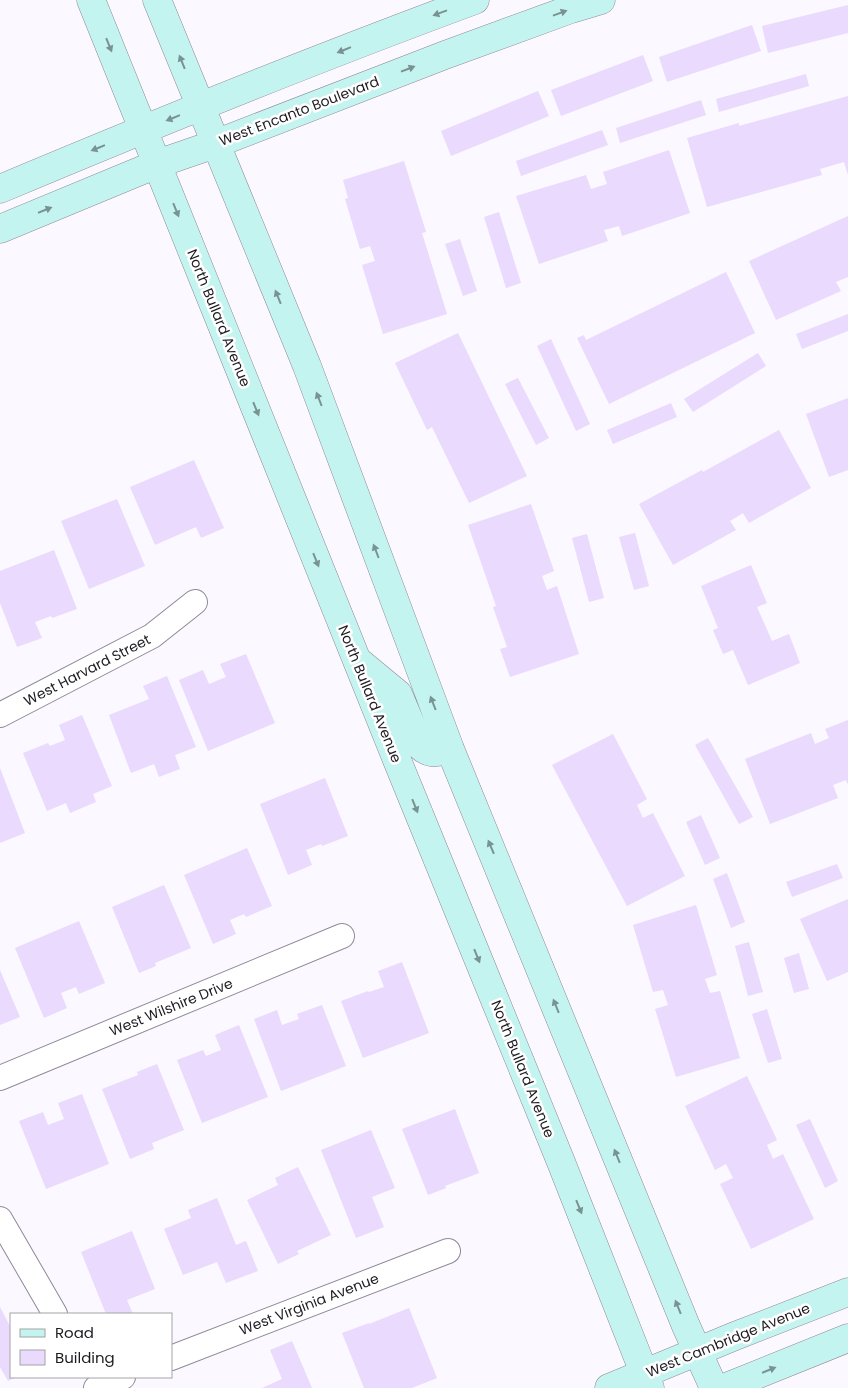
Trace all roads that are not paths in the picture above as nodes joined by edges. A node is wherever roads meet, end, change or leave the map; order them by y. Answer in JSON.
{"nodes":[{"id":1,"x":91,"y":0,"type":"edge"},
{"id":2,"x":157,"y":0,"type":"edge"},
{"id":3,"x":474,"y":0,"type":"edge"},
{"id":4,"x":601,"y":0,"type":"edge"},
{"id":5,"x":201,"y":106,"type":"junction"},
{"id":6,"x":144,"y":130,"type":"junction"},
{"id":7,"x":215,"y":144,"type":"junction"},
{"id":8,"x":157,"y":164,"type":"junction"},
{"id":9,"x":0,"y":189,"type":"edge"},
{"id":10,"x":0,"y":229,"type":"edge"},
{"id":11,"x":195,"y":602,"type":"dead end"},
{"id":12,"x":356,"y":660,"type":"junction"},
{"id":13,"x":0,"y":715,"type":"edge"},
{"id":14,"x":450,"y":749,"type":"junction"},
{"id":15,"x":342,"y":936,"type":"dead end"},
{"id":16,"x":0,"y":1078,"type":"edge"},
{"id":17,"x":0,"y":1219,"type":"edge"},
{"id":18,"x":448,"y":1251,"type":"dead end"},
{"id":19,"x":848,"y":1292,"type":"edge"},
{"id":20,"x":55,"y":1313,"type":"edge"},
{"id":21,"x":848,"y":1338,"type":"edge"},
{"id":22,"x":698,"y":1352,"type":"junction"},
{"id":23,"x":172,"y":1358,"type":"edge"},
{"id":24,"x":120,"y":1378,"type":"edge"},
{"id":25,"x":647,"y":1380,"type":"edge"},
{"id":26,"x":96,"y":1385,"type":"edge"},
{"id":27,"x":609,"y":1388,"type":"edge"},
{"id":28,"x":714,"y":1388,"type":"edge"},
{"id":29,"x":724,"y":1388,"type":"edge"}],
"edges":[{"from":1,"to":6,"type":"main road","name":"North Bullard Avenue","one_way":true},
{"from":5,"to":2,"type":"main road","one_way":true},
{"from":3,"to":5,"type":"main road","one_way":true},
{"from":7,"to":4,"type":"main road","name":"West Encanto Boulevard","one_way":true},
{"from":5,"to":6,"type":"main road","one_way":true},
{"from":5,"to":7,"type":"main road"},
{"from":6,"to":8,"type":"main road","name":"North Bullard Avenue"},
{"from":6,"to":9,"type":"main road","one_way":true},
{"from":7,"to":8,"type":"main road","name":"West Encanto Boulevard"},
{"from":14,"to":7,"type":"main road","one_way":true},
{"from":10,"to":8,"type":"main road","name":"West Encanto Boulevard","one_way":true},
{"from":8,"to":12,"type":"main road","name":"North Bullard Avenue","one_way":true},
{"from":11,"to":13,"type":"street","name":"West Harvard Street"},
{"from":12,"to":14,"type":"main road"},
{"from":12,"to":25,"type":"main road","name":"North Bullard Avenue","one_way":true},
{"from":22,"to":14,"type":"main road","one_way":true},
{"from":15,"to":16,"type":"street","name":"West Wilshire Drive"},
{"from":17,"to":20,"type":"street"},
{"from":18,"to":23,"type":"street","name":"West Virginia Avenue"},
{"from":19,"to":22,"type":"main road","name":"West Cambridge Avenue"},
{"from":29,"to":21,"type":"main road","one_way":true},
{"from":22,"to":25,"type":"main road","name":"West Cambridge Avenue"},
{"from":22,"to":28,"type":"main road"},
{"from":24,"to":26,"type":"street"},
{"from":25,"to":27,"type":"main road","name":"West Cambridge Avenue"}]}
